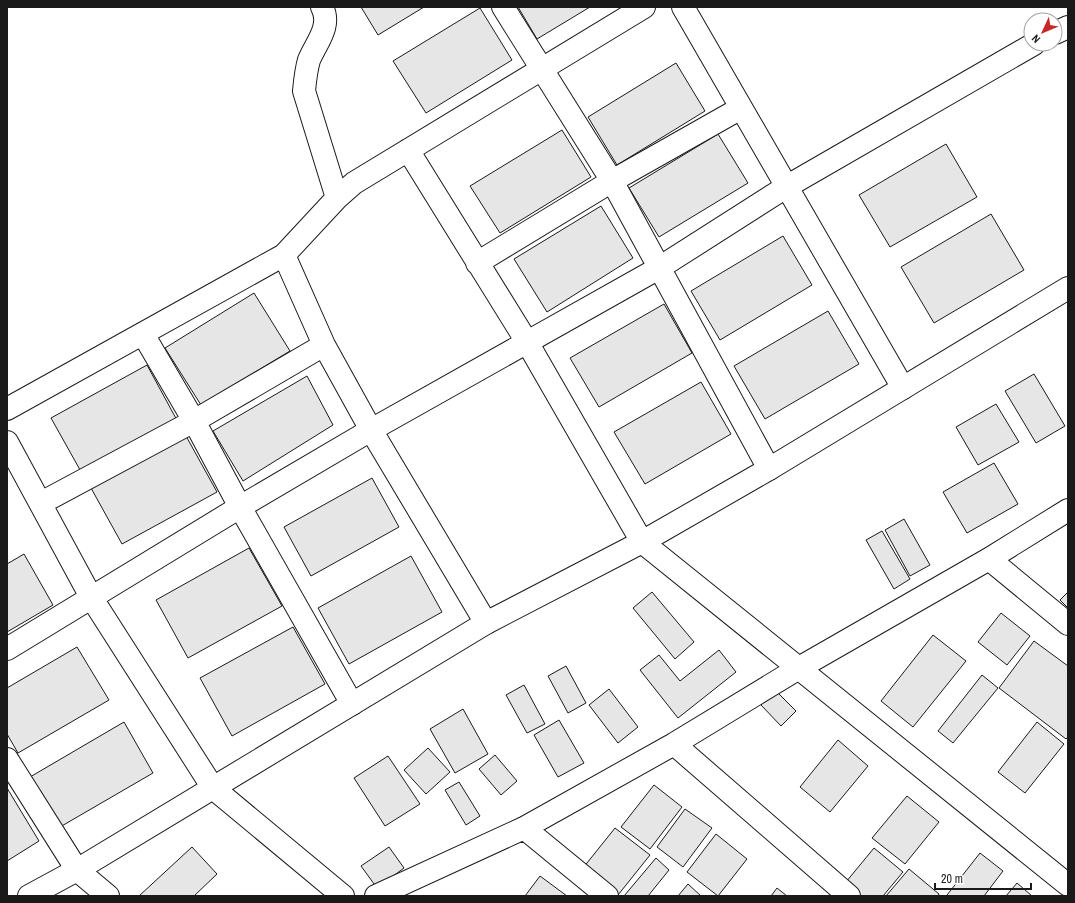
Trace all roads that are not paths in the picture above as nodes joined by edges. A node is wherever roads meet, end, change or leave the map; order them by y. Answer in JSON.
{"nodes":[{"id":1,"x":322,"y":7,"type":"edge"},
{"id":2,"x":504,"y":7,"type":"edge"},
{"id":3,"x":644,"y":7,"type":"edge"},
{"id":4,"x":683,"y":7,"type":"edge"},
{"id":5,"x":1023,"y":50,"type":"edge"},
{"id":6,"x":542,"y":69,"type":"junction"},
{"id":7,"x":741,"y":108,"type":"junction"},
{"id":8,"x":408,"y":150,"type":"junction"},
{"id":9,"x":612,"y":181,"type":"junction"},
{"id":10,"x":786,"y":187,"type":"junction"},
{"id":11,"x":337,"y":198,"type":"junction"},
{"id":12,"x":284,"y":255,"type":"junction"},
{"id":13,"x":477,"y":262,"type":"junction"},
{"id":14,"x":659,"y":268,"type":"junction"},
{"id":15,"x":1068,"y":288,"type":"edge"},
{"id":16,"x":143,"y":334,"type":"junction"},
{"id":17,"x":527,"y":342,"type":"junction"},
{"id":18,"x":324,"y":345,"type":"junction"},
{"id":19,"x":903,"y":388,"type":"junction"},
{"id":20,"x":7,"y":409,"type":"edge"},
{"id":21,"x":194,"y":421,"type":"junction"},
{"id":22,"x":371,"y":430,"type":"junction"},
{"id":23,"x":7,"y":442,"type":"edge"},
{"id":24,"x":769,"y":469,"type":"junction"},
{"id":25,"x":41,"y":503,"type":"junction"},
{"id":26,"x":240,"y":507,"type":"junction"},
{"id":27,"x":1068,"y":510,"type":"edge"},
{"id":28,"x":642,"y":542,"type":"junction"},
{"id":29,"x":989,"y":559,"type":"junction"},
{"id":30,"x":91,"y":597,"type":"junction"},
{"id":31,"x":486,"y":623,"type":"junction"},
{"id":32,"x":1068,"y":624,"type":"edge"},
{"id":33,"x":7,"y":649,"type":"edge"},
{"id":34,"x":800,"y":668,"type":"junction"},
{"id":35,"x":352,"y":704,"type":"junction"},
{"id":36,"x":674,"y":744,"type":"junction"},
{"id":37,"x":7,"y":758,"type":"edge"},
{"id":38,"x":213,"y":788,"type":"junction"},
{"id":39,"x":524,"y":828,"type":"junction"},
{"id":40,"x":77,"y":870,"type":"junction"},
{"id":41,"x":1068,"y":885,"type":"edge"},
{"id":42,"x":29,"y":896,"type":"edge"},
{"id":43,"x":108,"y":896,"type":"edge"},
{"id":44,"x":343,"y":896,"type":"edge"},
{"id":45,"x":376,"y":896,"type":"edge"},
{"id":46,"x":607,"y":896,"type":"edge"},
{"id":47,"x":849,"y":896,"type":"edge"}],
"edges":[{"from":1,"to":11,"type":"street"},
{"from":2,"to":6,"type":"street"},
{"from":3,"to":6,"type":"street"},
{"from":4,"to":7,"type":"street"},
{"from":5,"to":10,"type":"street"},
{"from":6,"to":8,"type":"street"},
{"from":6,"to":9,"type":"street"},
{"from":7,"to":9,"type":"street"},
{"from":7,"to":10,"type":"street"},
{"from":8,"to":11,"type":"street"},
{"from":8,"to":13,"type":"street"},
{"from":9,"to":13,"type":"street"},
{"from":9,"to":14,"type":"street"},
{"from":10,"to":14,"type":"street"},
{"from":10,"to":19,"type":"street"},
{"from":11,"to":12,"type":"street"},
{"from":12,"to":16,"type":"street"},
{"from":12,"to":18,"type":"street"},
{"from":13,"to":17,"type":"street"},
{"from":14,"to":17,"type":"street"},
{"from":14,"to":24,"type":"street"},
{"from":15,"to":19,"type":"street"},
{"from":16,"to":20,"type":"street"},
{"from":16,"to":21,"type":"street"},
{"from":17,"to":22,"type":"street"},
{"from":17,"to":28,"type":"street"},
{"from":18,"to":21,"type":"street"},
{"from":18,"to":22,"type":"street"},
{"from":19,"to":24,"type":"street"},
{"from":21,"to":25,"type":"street"},
{"from":21,"to":26,"type":"street"},
{"from":22,"to":26,"type":"street"},
{"from":22,"to":31,"type":"street"},
{"from":23,"to":25,"type":"street"},
{"from":24,"to":28,"type":"street"},
{"from":25,"to":30,"type":"street"},
{"from":26,"to":30,"type":"street"},
{"from":26,"to":35,"type":"street"},
{"from":27,"to":29,"type":"street"},
{"from":28,"to":31,"type":"street"},
{"from":28,"to":34,"type":"street"},
{"from":29,"to":32,"type":"street"},
{"from":29,"to":34,"type":"street"},
{"from":30,"to":33,"type":"street"},
{"from":30,"to":38,"type":"street"},
{"from":31,"to":35,"type":"street"},
{"from":34,"to":36,"type":"street"},
{"from":34,"to":41,"type":"street"},
{"from":35,"to":38,"type":"street"},
{"from":36,"to":39,"type":"street"},
{"from":36,"to":47,"type":"street"},
{"from":37,"to":40,"type":"street"},
{"from":38,"to":40,"type":"street"},
{"from":38,"to":44,"type":"street"},
{"from":39,"to":45,"type":"street"},
{"from":39,"to":46,"type":"street"},
{"from":40,"to":42,"type":"street"},
{"from":40,"to":43,"type":"street"}]}
